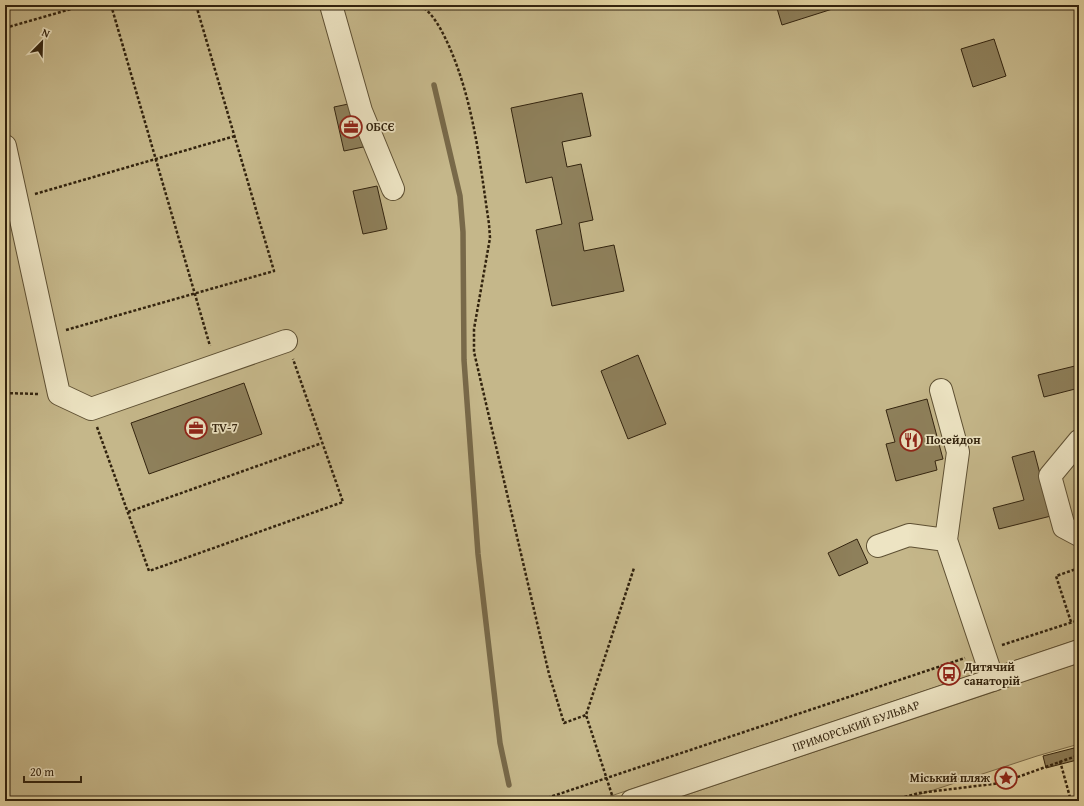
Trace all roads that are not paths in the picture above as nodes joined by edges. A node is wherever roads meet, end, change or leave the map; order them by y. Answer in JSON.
{"nodes":[{"id":1,"x":330,"y":5,"type":"edge"},
{"id":2,"x":5,"y":146,"type":"edge"},
{"id":3,"x":393,"y":189,"type":"dead end"},
{"id":4,"x":286,"y":341,"type":"road end"},
{"id":5,"x":941,"y":390,"type":"dead end"},
{"id":6,"x":1079,"y":441,"type":"edge"},
{"id":7,"x":1079,"y":535,"type":"edge"},
{"id":8,"x":946,"y":540,"type":"junction"},
{"id":9,"x":878,"y":546,"type":"dead end"},
{"id":10,"x":1079,"y":651,"type":"edge"},
{"id":11,"x":993,"y":680,"type":"junction"},
{"id":12,"x":632,"y":801,"type":"edge"}],
"edges":[{"from":1,"to":3,"type":"street"},
{"from":2,"to":4,"type":"street"},
{"from":5,"to":8,"type":"street"},
{"from":6,"to":7,"type":"street"},
{"from":8,"to":9,"type":"street"},
{"from":8,"to":11,"type":"street"},
{"from":10,"to":11,"type":"street","name":"ПРИМОРСЬКИЙ БУЛЬВАР"},
{"from":11,"to":12,"type":"street","name":"ПРИМОРСЬКИЙ БУЛЬВАР"}]}
